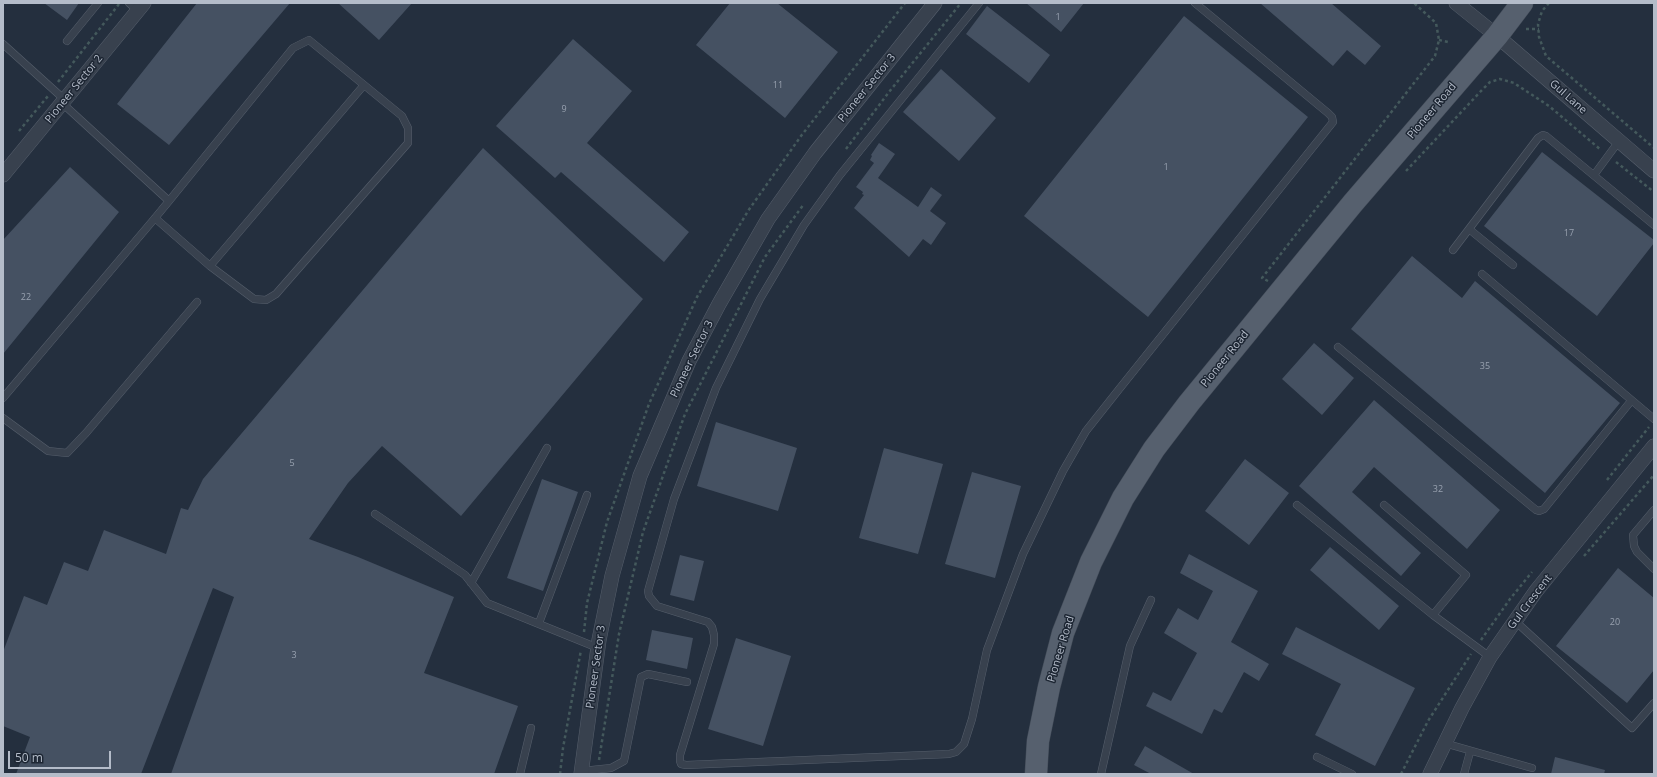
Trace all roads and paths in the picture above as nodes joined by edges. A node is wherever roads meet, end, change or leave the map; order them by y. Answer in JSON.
{"nodes":[{"id":1,"x":98,"y":3,"type":"edge"},
{"id":2,"x":120,"y":3,"type":"edge"},
{"id":3,"x":935,"y":3,"type":"edge"},
{"id":4,"x":979,"y":3,"type":"edge"},
{"id":5,"x":1414,"y":3,"type":"edge"},
{"id":6,"x":1456,"y":3,"type":"edge"},
{"id":7,"x":1522,"y":3,"type":"edge"},
{"id":8,"x":1549,"y":3,"type":"edge"},
{"id":9,"x":1200,"y":4,"type":"edge"},
{"id":10,"x":137,"y":6,"type":"edge"},
{"id":11,"x":1489,"y":29,"type":"junction"},
{"id":12,"x":1526,"y":29,"type":"dead end"},
{"id":13,"x":1539,"y":29,"type":"junction"},
{"id":14,"x":99,"y":30,"type":"dead end"},
{"id":15,"x":67,"y":40,"type":"dead end"},
{"id":16,"x":1439,"y":40,"type":"junction"},
{"id":17,"x":1448,"y":42,"type":"dead end"},
{"id":18,"x":3,"y":44,"type":"edge"},
{"id":19,"x":1487,"y":75,"type":"dead end"},
{"id":20,"x":1490,"y":82,"type":"junction"},
{"id":21,"x":364,"y":85,"type":"junction"},
{"id":22,"x":63,"y":101,"type":"junction"},
{"id":23,"x":1619,"y":141,"type":"junction"},
{"id":24,"x":1654,"y":148,"type":"edge"},
{"id":25,"x":1608,"y":155,"type":"junction"},
{"id":26,"x":1654,"y":171,"type":"edge"},
{"id":27,"x":3,"y":175,"type":"edge"},
{"id":28,"x":1594,"y":175,"type":"junction"},
{"id":29,"x":1402,"y":176,"type":"dead end"},
{"id":30,"x":1654,"y":192,"type":"edge"},
{"id":31,"x":169,"y":201,"type":"junction"},
{"id":32,"x":155,"y":218,"type":"junction"},
{"id":33,"x":1654,"y":224,"type":"edge"},
{"id":34,"x":1469,"y":229,"type":"junction"},
{"id":35,"x":1453,"y":250,"type":"dead end"},
{"id":36,"x":1513,"y":265,"type":"dead end"},
{"id":37,"x":210,"y":266,"type":"junction"},
{"id":38,"x":1482,"y":274,"type":"dead end"},
{"id":39,"x":1281,"y":290,"type":"junction"},
{"id":40,"x":197,"y":302,"type":"dead end"},
{"id":41,"x":1338,"y":347,"type":"dead end"},
{"id":42,"x":3,"y":398,"type":"edge"},
{"id":43,"x":1631,"y":401,"type":"junction"},
{"id":44,"x":3,"y":418,"type":"edge"},
{"id":45,"x":1654,"y":419,"type":"edge"},
{"id":46,"x":1654,"y":446,"type":"edge"},
{"id":47,"x":547,"y":448,"type":"dead end"},
{"id":48,"x":1654,"y":474,"type":"edge"},
{"id":49,"x":587,"y":495,"type":"dead end"},
{"id":50,"x":1297,"y":505,"type":"dead end"},
{"id":51,"x":1384,"y":505,"type":"dead end"},
{"id":52,"x":1654,"y":510,"type":"edge"},
{"id":53,"x":375,"y":514,"type":"dead end"},
{"id":54,"x":1580,"y":561,"type":"dead end"},
{"id":55,"x":1654,"y":569,"type":"edge"},
{"id":56,"x":471,"y":583,"type":"junction"},
{"id":57,"x":1151,"y":600,"type":"dead end"},
{"id":58,"x":1433,"y":614,"type":"junction"},
{"id":59,"x":1515,"y":621,"type":"junction"},
{"id":60,"x":539,"y":623,"type":"junction"},
{"id":61,"x":598,"y":648,"type":"junction"},
{"id":62,"x":1490,"y":658,"type":"junction"},
{"id":63,"x":687,"y":682,"type":"dead end"},
{"id":64,"x":1654,"y":703,"type":"edge"},
{"id":65,"x":531,"y":728,"type":"dead end"},
{"id":66,"x":1444,"y":743,"type":"junction"},
{"id":67,"x":1470,"y":752,"type":"junction"},
{"id":68,"x":1317,"y":757,"type":"dead end"},
{"id":69,"x":1532,"y":768,"type":"dead end"},
{"id":70,"x":582,"y":772,"type":"edge"},
{"id":71,"x":520,"y":774,"type":"edge"},
{"id":72,"x":1036,"y":774,"type":"edge"},
{"id":73,"x":1101,"y":774,"type":"edge"},
{"id":74,"x":1352,"y":774,"type":"edge"},
{"id":75,"x":1430,"y":774,"type":"edge"},
{"id":76,"x":1464,"y":774,"type":"edge"}],
"edges":[{"from":1,"to":15,"type":"lane"},
{"from":2,"to":14,"type":"path"},
{"from":3,"to":61,"type":"street","name":"Pioneer Sector 3"},
{"from":4,"to":9,"type":"lane"},
{"from":5,"to":16,"type":"path"},
{"from":6,"to":11,"type":"street","name":"Gul Lane"},
{"from":7,"to":11,"type":"main road","name":"Pioneer Road"},
{"from":8,"to":13,"type":"path"},
{"from":10,"to":22,"type":"street","name":"Pioneer Sector 2"},
{"from":11,"to":23,"type":"street","name":"Gul Lane"},
{"from":11,"to":39,"type":"main road","name":"Pioneer Road"},
{"from":12,"to":13,"type":"path"},
{"from":13,"to":24,"type":"path"},
{"from":16,"to":17,"type":"path"},
{"from":16,"to":39,"type":"path"},
{"from":18,"to":22,"type":"lane"},
{"from":19,"to":20,"type":"path"},
{"from":20,"to":25,"type":"path"},
{"from":20,"to":29,"type":"path"},
{"from":21,"to":31,"type":"lane"},
{"from":21,"to":37,"type":"lane"},
{"from":21,"to":37,"type":"lane"},
{"from":22,"to":27,"type":"street","name":"Pioneer Sector 2"},
{"from":22,"to":31,"type":"lane"},
{"from":23,"to":25,"type":"lane"},
{"from":23,"to":26,"type":"street","name":"Gul Lane"},
{"from":25,"to":28,"type":"lane"},
{"from":25,"to":30,"type":"path"},
{"from":28,"to":33,"type":"lane"},
{"from":28,"to":34,"type":"lane"},
{"from":31,"to":32,"type":"lane"},
{"from":32,"to":37,"type":"lane"},
{"from":32,"to":42,"type":"lane"},
{"from":34,"to":35,"type":"lane"},
{"from":34,"to":36,"type":"lane"},
{"from":38,"to":43,"type":"lane"},
{"from":39,"to":72,"type":"main road","name":"Pioneer Road"},
{"from":40,"to":44,"type":"lane"},
{"from":41,"to":43,"type":"lane"},
{"from":43,"to":45,"type":"lane"},
{"from":46,"to":59,"type":"street","name":"Gul Crescent"},
{"from":47,"to":56,"type":"lane"},
{"from":48,"to":54,"type":"path"},
{"from":49,"to":60,"type":"lane"},
{"from":50,"to":58,"type":"lane"},
{"from":51,"to":58,"type":"lane"},
{"from":52,"to":55,"type":"lane"},
{"from":53,"to":56,"type":"lane"},
{"from":56,"to":60,"type":"lane"},
{"from":57,"to":73,"type":"lane"},
{"from":58,"to":62,"type":"lane"},
{"from":59,"to":62,"type":"street","name":"Gul Crescent"},
{"from":59,"to":64,"type":"lane"},
{"from":60,"to":61,"type":"lane"},
{"from":61,"to":70,"type":"street","name":"Pioneer Sector 3"},
{"from":62,"to":66,"type":"street","name":"Gul Crescent"},
{"from":63,"to":70,"type":"lane"},
{"from":65,"to":71,"type":"lane"},
{"from":66,"to":67,"type":"lane"},
{"from":66,"to":75,"type":"street","name":"Gul Crescent"},
{"from":67,"to":69,"type":"lane"},
{"from":67,"to":76,"type":"lane"},
{"from":68,"to":74,"type":"lane"}]}
